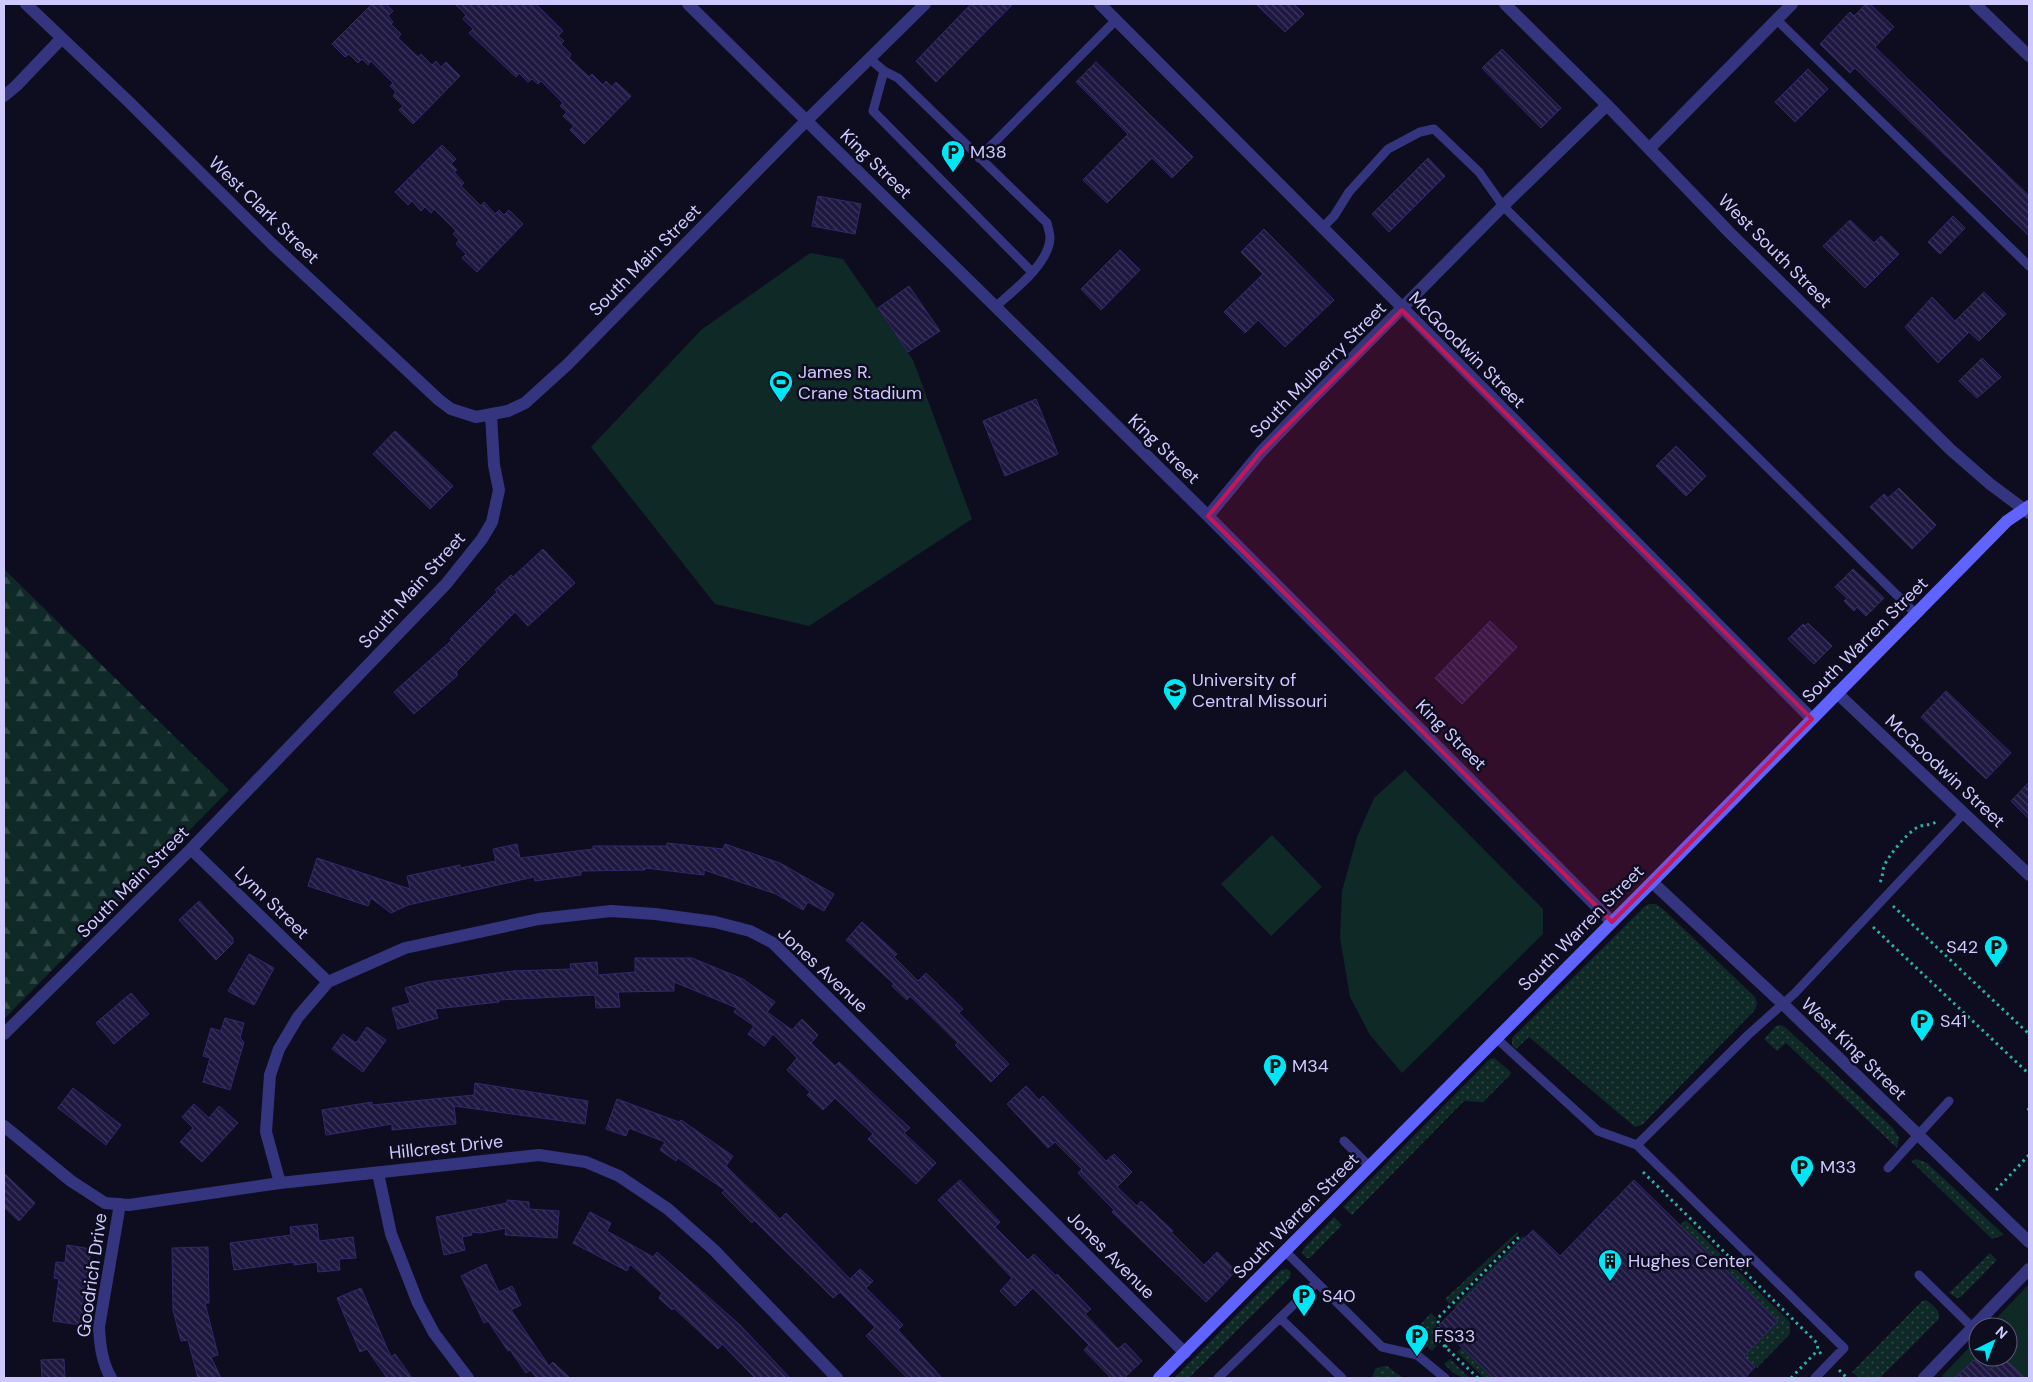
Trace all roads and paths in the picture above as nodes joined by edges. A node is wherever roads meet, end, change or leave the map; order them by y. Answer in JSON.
{"nodes":[{"id":1,"x":26,"y":4,"type":"edge"},
{"id":2,"x":688,"y":4,"type":"edge"},
{"id":3,"x":925,"y":4,"type":"edge"},
{"id":4,"x":1100,"y":4,"type":"edge"},
{"id":5,"x":1505,"y":4,"type":"edge"},
{"id":6,"x":1792,"y":4,"type":"edge"},
{"id":7,"x":1975,"y":4,"type":"edge"},
{"id":8,"x":1776,"y":19,"type":"junction"},
{"id":9,"x":1116,"y":20,"type":"junction"},
{"id":10,"x":61,"y":38,"type":"junction"},
{"id":11,"x":2029,"y":56,"type":"edge"},
{"id":12,"x":870,"y":59,"type":"junction"},
{"id":13,"x":884,"y":71,"type":"junction"},
{"id":14,"x":4,"y":96,"type":"edge"},
{"id":15,"x":1607,"y":105,"type":"junction"},
{"id":16,"x":807,"y":121,"type":"junction"},
{"id":17,"x":1649,"y":149,"type":"junction"},
{"id":18,"x":979,"y":158,"type":"junction"},
{"id":19,"x":1503,"y":206,"type":"junction"},
{"id":20,"x":1322,"y":228,"type":"junction"},
{"id":21,"x":2029,"y":266,"type":"edge"},
{"id":22,"x":1032,"y":272,"type":"junction"},
{"id":23,"x":995,"y":308,"type":"junction"},
{"id":24,"x":1402,"y":310,"type":"junction"},
{"id":25,"x":492,"y":415,"type":"junction"},
{"id":26,"x":2028,"y":509,"type":"edge"},
{"id":27,"x":1208,"y":516,"type":"junction"},
{"id":28,"x":1916,"y":614,"type":"junction"},
{"id":29,"x":1837,"y":693,"type":"junction"},
{"id":30,"x":1812,"y":719,"type":"junction"},
{"id":31,"x":1964,"y":813,"type":"junction"},
{"id":32,"x":1941,"y":817,"type":"dead end"},
{"id":33,"x":191,"y":849,"type":"junction"},
{"id":34,"x":2029,"y":875,"type":"edge"},
{"id":35,"x":1652,"y":882,"type":"junction"},
{"id":36,"x":1883,"y":898,"type":"junction"},
{"id":37,"x":1864,"y":919,"type":"junction"},
{"id":38,"x":1612,"y":922,"type":"junction"},
{"id":39,"x":328,"y":982,"type":"junction"},
{"id":40,"x":1782,"y":1003,"type":"junction"},
{"id":41,"x":4,"y":1034,"type":"edge"},
{"id":42,"x":2029,"y":1034,"type":"edge"},
{"id":43,"x":1496,"y":1038,"type":"junction"},
{"id":44,"x":2029,"y":1074,"type":"edge"},
{"id":45,"x":1949,"y":1101,"type":"dead end"},
{"id":46,"x":4,"y":1126,"type":"edge"},
{"id":47,"x":1918,"y":1135,"type":"junction"},
{"id":48,"x":1344,"y":1142,"type":"dead end"},
{"id":49,"x":1636,"y":1145,"type":"junction"},
{"id":50,"x":2029,"y":1155,"type":"edge"},
{"id":51,"x":1370,"y":1167,"type":"junction"},
{"id":52,"x":1888,"y":1168,"type":"dead end"},
{"id":53,"x":1641,"y":1170,"type":"dead end"},
{"id":54,"x":378,"y":1173,"type":"junction"},
{"id":55,"x":280,"y":1183,"type":"junction"},
{"id":56,"x":1996,"y":1190,"type":"dead end"},
{"id":57,"x":120,"y":1204,"type":"junction"},
{"id":58,"x":1521,"y":1234,"type":"dead end"},
{"id":59,"x":2029,"y":1242,"type":"edge"},
{"id":60,"x":1286,"y":1252,"type":"junction"},
{"id":61,"x":2029,"y":1269,"type":"edge"},
{"id":62,"x":1919,"y":1275,"type":"dead end"},
{"id":63,"x":1316,"y":1283,"type":"junction"},
{"id":64,"x":1445,"y":1312,"type":"junction"},
{"id":65,"x":1449,"y":1315,"type":"dead end"},
{"id":66,"x":1983,"y":1317,"type":"edge"},
{"id":67,"x":1280,"y":1318,"type":"junction"},
{"id":68,"x":1968,"y":1323,"type":"edge"},
{"id":69,"x":1968,"y":1333,"type":"edge"},
{"id":70,"x":1453,"y":1339,"type":"dead end"},
{"id":71,"x":1445,"y":1347,"type":"junction"},
{"id":72,"x":1818,"y":1350,"type":"junction"},
{"id":73,"x":1185,"y":1353,"type":"junction"},
{"id":74,"x":1830,"y":1362,"type":"junction"},
{"id":75,"x":110,"y":1378,"type":"edge"},
{"id":76,"x":468,"y":1378,"type":"edge"},
{"id":77,"x":837,"y":1378,"type":"edge"},
{"id":78,"x":1159,"y":1378,"type":"edge"},
{"id":79,"x":1218,"y":1378,"type":"edge"},
{"id":80,"x":1342,"y":1378,"type":"edge"},
{"id":81,"x":1445,"y":1378,"type":"edge"},
{"id":82,"x":1478,"y":1378,"type":"edge"},
{"id":83,"x":1791,"y":1378,"type":"edge"},
{"id":84,"x":1815,"y":1378,"type":"edge"},
{"id":85,"x":1924,"y":1378,"type":"edge"}],
"edges":[{"from":1,"to":10,"type":"street","name":"West Clark Street"},
{"from":2,"to":16,"type":"street","name":"King Street"},
{"from":3,"to":12,"type":"street","name":"South Main Street"},
{"from":4,"to":9,"type":"street","name":"McGoodwin Street"},
{"from":5,"to":15,"type":"street","name":"West South Street"},
{"from":6,"to":8,"type":"street"},
{"from":7,"to":11,"type":"street"},
{"from":8,"to":17,"type":"street"},
{"from":8,"to":21,"type":"lane"},
{"from":9,"to":18,"type":"lane"},
{"from":9,"to":20,"type":"street","name":"McGoodwin Street"},
{"from":10,"to":14,"type":"street"},
{"from":10,"to":25,"type":"street","name":"West Clark Street"},
{"from":12,"to":13,"type":"lane"},
{"from":12,"to":16,"type":"street","name":"South Main Street"},
{"from":13,"to":18,"type":"lane"},
{"from":13,"to":22,"type":"lane"},
{"from":15,"to":17,"type":"street","name":"West South Street"},
{"from":15,"to":19,"type":"street","name":"South Mulberry Street"},
{"from":16,"to":23,"type":"street","name":"King Street"},
{"from":16,"to":25,"type":"street","name":"South Main Street"},
{"from":17,"to":26,"type":"street","name":"West South Street"},
{"from":18,"to":22,"type":"lane"},
{"from":19,"to":20,"type":"lane"},
{"from":19,"to":24,"type":"street","name":"South Mulberry Street"},
{"from":19,"to":28,"type":"lane"},
{"from":20,"to":24,"type":"street","name":"McGoodwin Street"},
{"from":22,"to":23,"type":"lane"},
{"from":23,"to":27,"type":"street","name":"King Street"},
{"from":24,"to":27,"type":"street","name":"South Mulberry Street"},
{"from":24,"to":30,"type":"street","name":"McGoodwin Street"},
{"from":25,"to":33,"type":"street","name":"South Main Street"},
{"from":26,"to":28,"type":"street","name":"South Warren Street"},
{"from":27,"to":38,"type":"street","name":"King Street"},
{"from":28,"to":29,"type":"street","name":"South Warren Street"},
{"from":29,"to":30,"type":"street","name":"South Warren Street"},
{"from":29,"to":31,"type":"street","name":"McGoodwin Street"},
{"from":30,"to":35,"type":"street","name":"South Warren Street"},
{"from":31,"to":34,"type":"street","name":"McGoodwin Street"},
{"from":31,"to":36,"type":"lane"},
{"from":32,"to":36,"type":"path"},
{"from":33,"to":39,"type":"street","name":"Lynn Street"},
{"from":33,"to":41,"type":"street","name":"South Main Street"},
{"from":35,"to":38,"type":"street","name":"South Warren Street"},
{"from":35,"to":40,"type":"street","name":"West King Street"},
{"from":36,"to":37,"type":"lane"},
{"from":36,"to":42,"type":"path"},
{"from":37,"to":40,"type":"lane"},
{"from":37,"to":44,"type":"path"},
{"from":38,"to":43,"type":"street","name":"South Warren Street"},
{"from":39,"to":55,"type":"street","name":"Jones Avenue"},
{"from":39,"to":73,"type":"street","name":"Jones Avenue"},
{"from":40,"to":47,"type":"street","name":"West King Street"},
{"from":40,"to":49,"type":"lane"},
{"from":43,"to":49,"type":"lane"},
{"from":43,"to":51,"type":"street","name":"South Warren Street"},
{"from":45,"to":47,"type":"lane"},
{"from":46,"to":57,"type":"street","name":"Hillcrest Drive"},
{"from":47,"to":52,"type":"lane"},
{"from":47,"to":59,"type":"street","name":"West King Street"},
{"from":48,"to":51,"type":"lane"},
{"from":49,"to":74,"type":"lane"},
{"from":50,"to":56,"type":"path"},
{"from":51,"to":60,"type":"street","name":"South Warren Street"},
{"from":53,"to":72,"type":"path"},
{"from":54,"to":55,"type":"street","name":"Hillcrest Drive"},
{"from":54,"to":76,"type":"street"},
{"from":54,"to":77,"type":"street","name":"Hillcrest Drive"},
{"from":55,"to":57,"type":"street","name":"Hillcrest Drive"},
{"from":57,"to":75,"type":"street","name":"Goodrich Drive"},
{"from":58,"to":64,"type":"path"},
{"from":60,"to":63,"type":"lane"},
{"from":60,"to":73,"type":"street","name":"South Warren Street"},
{"from":61,"to":66,"type":"street"},
{"from":62,"to":68,"type":"lane"},
{"from":63,"to":67,"type":"lane"},
{"from":63,"to":81,"type":"lane"},
{"from":64,"to":65,"type":"path"},
{"from":64,"to":71,"type":"path"},
{"from":67,"to":79,"type":"lane"},
{"from":67,"to":80,"type":"lane"},
{"from":69,"to":85,"type":"street"},
{"from":70,"to":71,"type":"path"},
{"from":71,"to":82,"type":"path"},
{"from":72,"to":74,"type":"path"},
{"from":72,"to":83,"type":"path"},
{"from":73,"to":78,"type":"street","name":"South Warren Street"},
{"from":74,"to":84,"type":"lane"}]}
